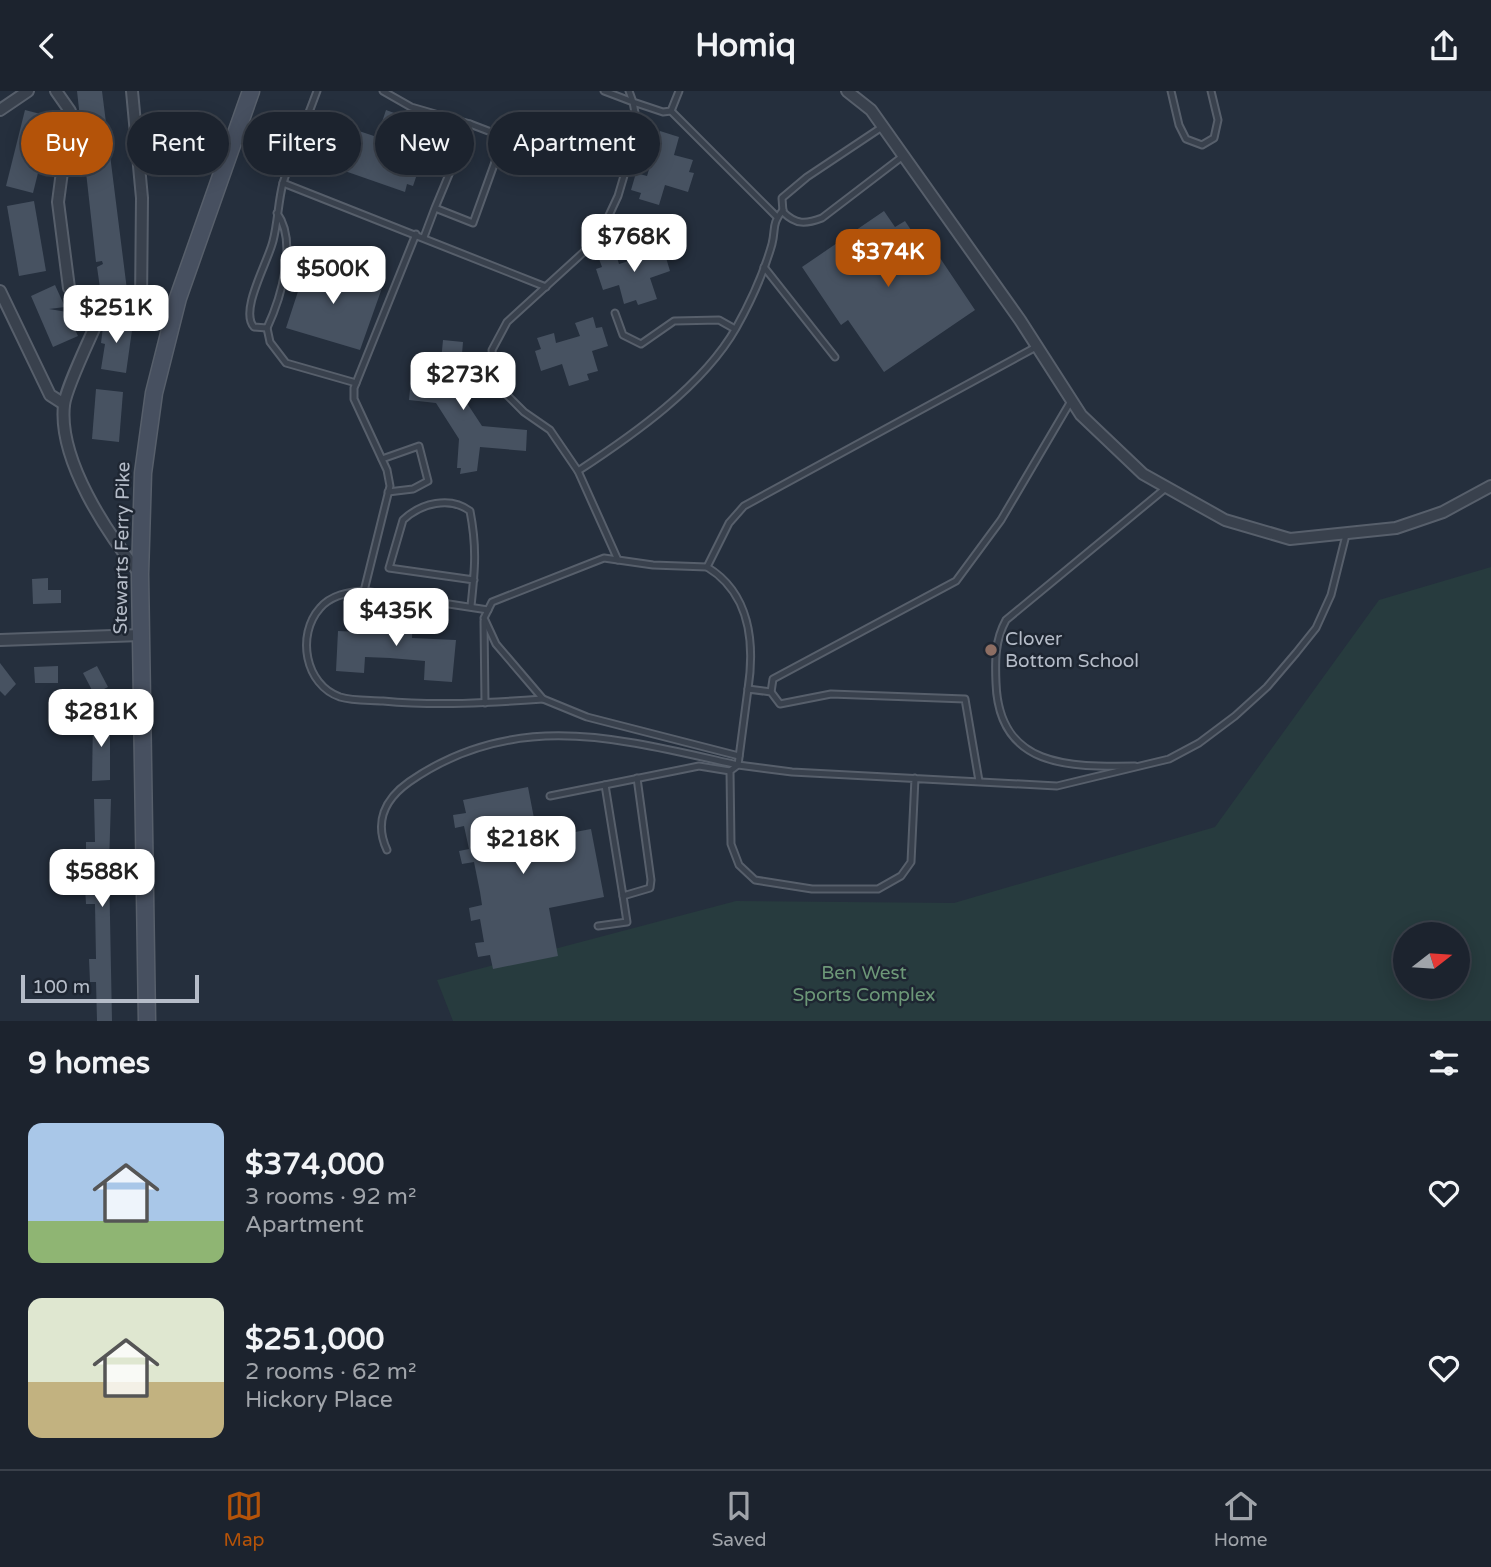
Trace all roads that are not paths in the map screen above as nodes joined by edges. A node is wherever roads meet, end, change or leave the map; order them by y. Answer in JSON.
{"nodes":[{"id":1,"x":28,"y":91,"type":"edge"},
{"id":2,"x":56,"y":91,"type":"edge"},
{"id":3,"x":132,"y":91,"type":"edge"},
{"id":4,"x":251,"y":91,"type":"edge"},
{"id":5,"x":317,"y":91,"type":"edge"},
{"id":6,"x":383,"y":91,"type":"edge"},
{"id":7,"x":604,"y":91,"type":"edge"},
{"id":8,"x":629,"y":91,"type":"edge"},
{"id":9,"x":679,"y":91,"type":"edge"},
{"id":10,"x":848,"y":91,"type":"edge"},
{"id":11,"x":1171,"y":91,"type":"edge"},
{"id":12,"x":1211,"y":91,"type":"edge"},
{"id":13,"x":633,"y":102,"type":"junction"},
{"id":14,"x":0,"y":110,"type":"edge"},
{"id":15,"x":671,"y":111,"type":"junction"},
{"id":16,"x":428,"y":112,"type":"edge"},
{"id":17,"x":474,"y":126,"type":"edge"},
{"id":18,"x":882,"y":127,"type":"junction"},
{"id":19,"x":903,"y":156,"type":"junction"},
{"id":20,"x":449,"y":175,"type":"edge"},
{"id":21,"x":283,"y":183,"type":"junction"},
{"id":22,"x":435,"y":208,"type":"junction"},
{"id":23,"x":783,"y":210,"type":"junction"},
{"id":24,"x":276,"y":212,"type":"junction"},
{"id":25,"x":777,"y":217,"type":"junction"},
{"id":26,"x":416,"y":234,"type":"junction"},
{"id":27,"x":424,"y":237,"type":"junction"},
{"id":28,"x":764,"y":267,"type":"junction"},
{"id":29,"x":546,"y":287,"type":"junction"},
{"id":30,"x":0,"y":291,"type":"edge"},
{"id":31,"x":615,"y":313,"type":"dead end"},
{"id":32,"x":100,"y":315,"type":"junction"},
{"id":33,"x":267,"y":328,"type":"junction"},
{"id":34,"x":735,"y":329,"type":"junction"},
{"id":35,"x":1036,"y":347,"type":"junction"},
{"id":36,"x":835,"y":358,"type":"dead end"},
{"id":37,"x":356,"y":383,"type":"junction"},
{"id":38,"x":1071,"y":401,"type":"junction"},
{"id":39,"x":64,"y":404,"type":"junction"},
{"id":40,"x":382,"y":459,"type":"junction"},
{"id":41,"x":579,"y":471,"type":"junction"},
{"id":42,"x":1491,"y":486,"type":"edge"},
{"id":43,"x":1167,"y":487,"type":"junction"},
{"id":44,"x":388,"y":492,"type":"junction"},
{"id":45,"x":1346,"y":535,"type":"junction"},
{"id":46,"x":618,"y":560,"type":"junction"},
{"id":47,"x":707,"y":567,"type":"junction"},
{"id":48,"x":139,"y":574,"type":"junction"},
{"id":49,"x":474,"y":580,"type":"junction"},
{"id":50,"x":364,"y":591,"type":"junction"},
{"id":51,"x":471,"y":606,"type":"junction"},
{"id":52,"x":488,"y":610,"type":"junction"},
{"id":53,"x":484,"y":618,"type":"junction"},
{"id":54,"x":141,"y":635,"type":"junction"},
{"id":55,"x":0,"y":640,"type":"edge"},
{"id":56,"x":748,"y":689,"type":"junction"},
{"id":57,"x":771,"y":692,"type":"junction"},
{"id":58,"x":543,"y":699,"type":"junction"},
{"id":59,"x":485,"y":703,"type":"junction"},
{"id":60,"x":739,"y":756,"type":"junction"},
{"id":61,"x":738,"y":765,"type":"junction"},
{"id":62,"x":1145,"y":765,"type":"junction"},
{"id":63,"x":730,"y":771,"type":"junction"},
{"id":64,"x":637,"y":778,"type":"junction"},
{"id":65,"x":915,"y":778,"type":"junction"},
{"id":66,"x":979,"y":781,"type":"junction"},
{"id":67,"x":605,"y":785,"type":"junction"},
{"id":68,"x":550,"y":796,"type":"dead end"},
{"id":69,"x":387,"y":850,"type":"dead end"},
{"id":70,"x":624,"y":896,"type":"junction"},
{"id":71,"x":598,"y":926,"type":"dead end"},
{"id":72,"x":146,"y":1021,"type":"edge"}],
"edges":[{"from":1,"to":14,"type":"street"},
{"from":2,"to":32,"type":"street"},
{"from":3,"to":32,"type":"street"},
{"from":4,"to":48,"type":"main road","name":"Stewarts Ferry Pike"},
{"from":5,"to":21,"type":"lane"},
{"from":6,"to":16,"type":"lane"},
{"from":7,"to":13,"type":"lane"},
{"from":8,"to":13,"type":"lane"},
{"from":9,"to":15,"type":"lane"},
{"from":10,"to":18,"type":"street"},
{"from":11,"to":12,"type":"lane"},
{"from":13,"to":15,"type":"lane"},
{"from":13,"to":29,"type":"lane"},
{"from":15,"to":25,"type":"lane"},
{"from":17,"to":22,"type":"lane"},
{"from":18,"to":19,"type":"street"},
{"from":18,"to":23,"type":"lane"},
{"from":19,"to":23,"type":"lane"},
{"from":19,"to":35,"type":"street"},
{"from":20,"to":22,"type":"lane"},
{"from":21,"to":24,"type":"lane"},
{"from":21,"to":26,"type":"lane"},
{"from":22,"to":27,"type":"lane"},
{"from":23,"to":25,"type":"lane"},
{"from":24,"to":33,"type":"lane"},
{"from":24,"to":33,"type":"lane"},
{"from":25,"to":28,"type":"lane"},
{"from":26,"to":27,"type":"lane"},
{"from":26,"to":37,"type":"lane"},
{"from":27,"to":29,"type":"lane"},
{"from":28,"to":34,"type":"lane"},
{"from":28,"to":36,"type":"lane"},
{"from":29,"to":41,"type":"lane"},
{"from":30,"to":39,"type":"street"},
{"from":31,"to":34,"type":"lane"},
{"from":32,"to":39,"type":"street"},
{"from":33,"to":37,"type":"lane"},
{"from":34,"to":41,"type":"lane"},
{"from":35,"to":38,"type":"street"},
{"from":35,"to":47,"type":"lane"},
{"from":37,"to":40,"type":"lane"},
{"from":38,"to":43,"type":"street"},
{"from":38,"to":57,"type":"lane"},
{"from":39,"to":48,"type":"street"},
{"from":40,"to":44,"type":"lane"},
{"from":40,"to":44,"type":"lane"},
{"from":41,"to":46,"type":"lane"},
{"from":42,"to":45,"type":"street"},
{"from":43,"to":45,"type":"street"},
{"from":43,"to":62,"type":"lane"},
{"from":44,"to":50,"type":"lane"},
{"from":45,"to":62,"type":"lane"},
{"from":46,"to":47,"type":"lane"},
{"from":46,"to":52,"type":"lane"},
{"from":47,"to":56,"type":"lane"},
{"from":48,"to":54,"type":"main road","name":"Stewarts Ferry Pike"},
{"from":49,"to":49,"type":"lane"},
{"from":49,"to":51,"type":"lane"},
{"from":50,"to":51,"type":"lane"},
{"from":50,"to":59,"type":"lane"},
{"from":51,"to":52,"type":"lane"},
{"from":52,"to":53,"type":"lane"},
{"from":53,"to":58,"type":"lane"},
{"from":53,"to":59,"type":"lane"},
{"from":54,"to":55,"type":"street"},
{"from":54,"to":72,"type":"main road","name":"Stewarts Ferry Pike"},
{"from":56,"to":57,"type":"lane"},
{"from":56,"to":60,"type":"lane"},
{"from":57,"to":66,"type":"lane"},
{"from":58,"to":59,"type":"lane"},
{"from":58,"to":60,"type":"lane"},
{"from":60,"to":61,"type":"lane"},
{"from":61,"to":63,"type":"lane"},
{"from":61,"to":65,"type":"lane"},
{"from":61,"to":69,"type":"lane"},
{"from":62,"to":66,"type":"lane"},
{"from":63,"to":64,"type":"lane"},
{"from":63,"to":65,"type":"lane"},
{"from":64,"to":67,"type":"lane"},
{"from":64,"to":70,"type":"lane"},
{"from":65,"to":66,"type":"lane"},
{"from":67,"to":68,"type":"lane"},
{"from":67,"to":70,"type":"lane"},
{"from":70,"to":71,"type":"lane"}]}
